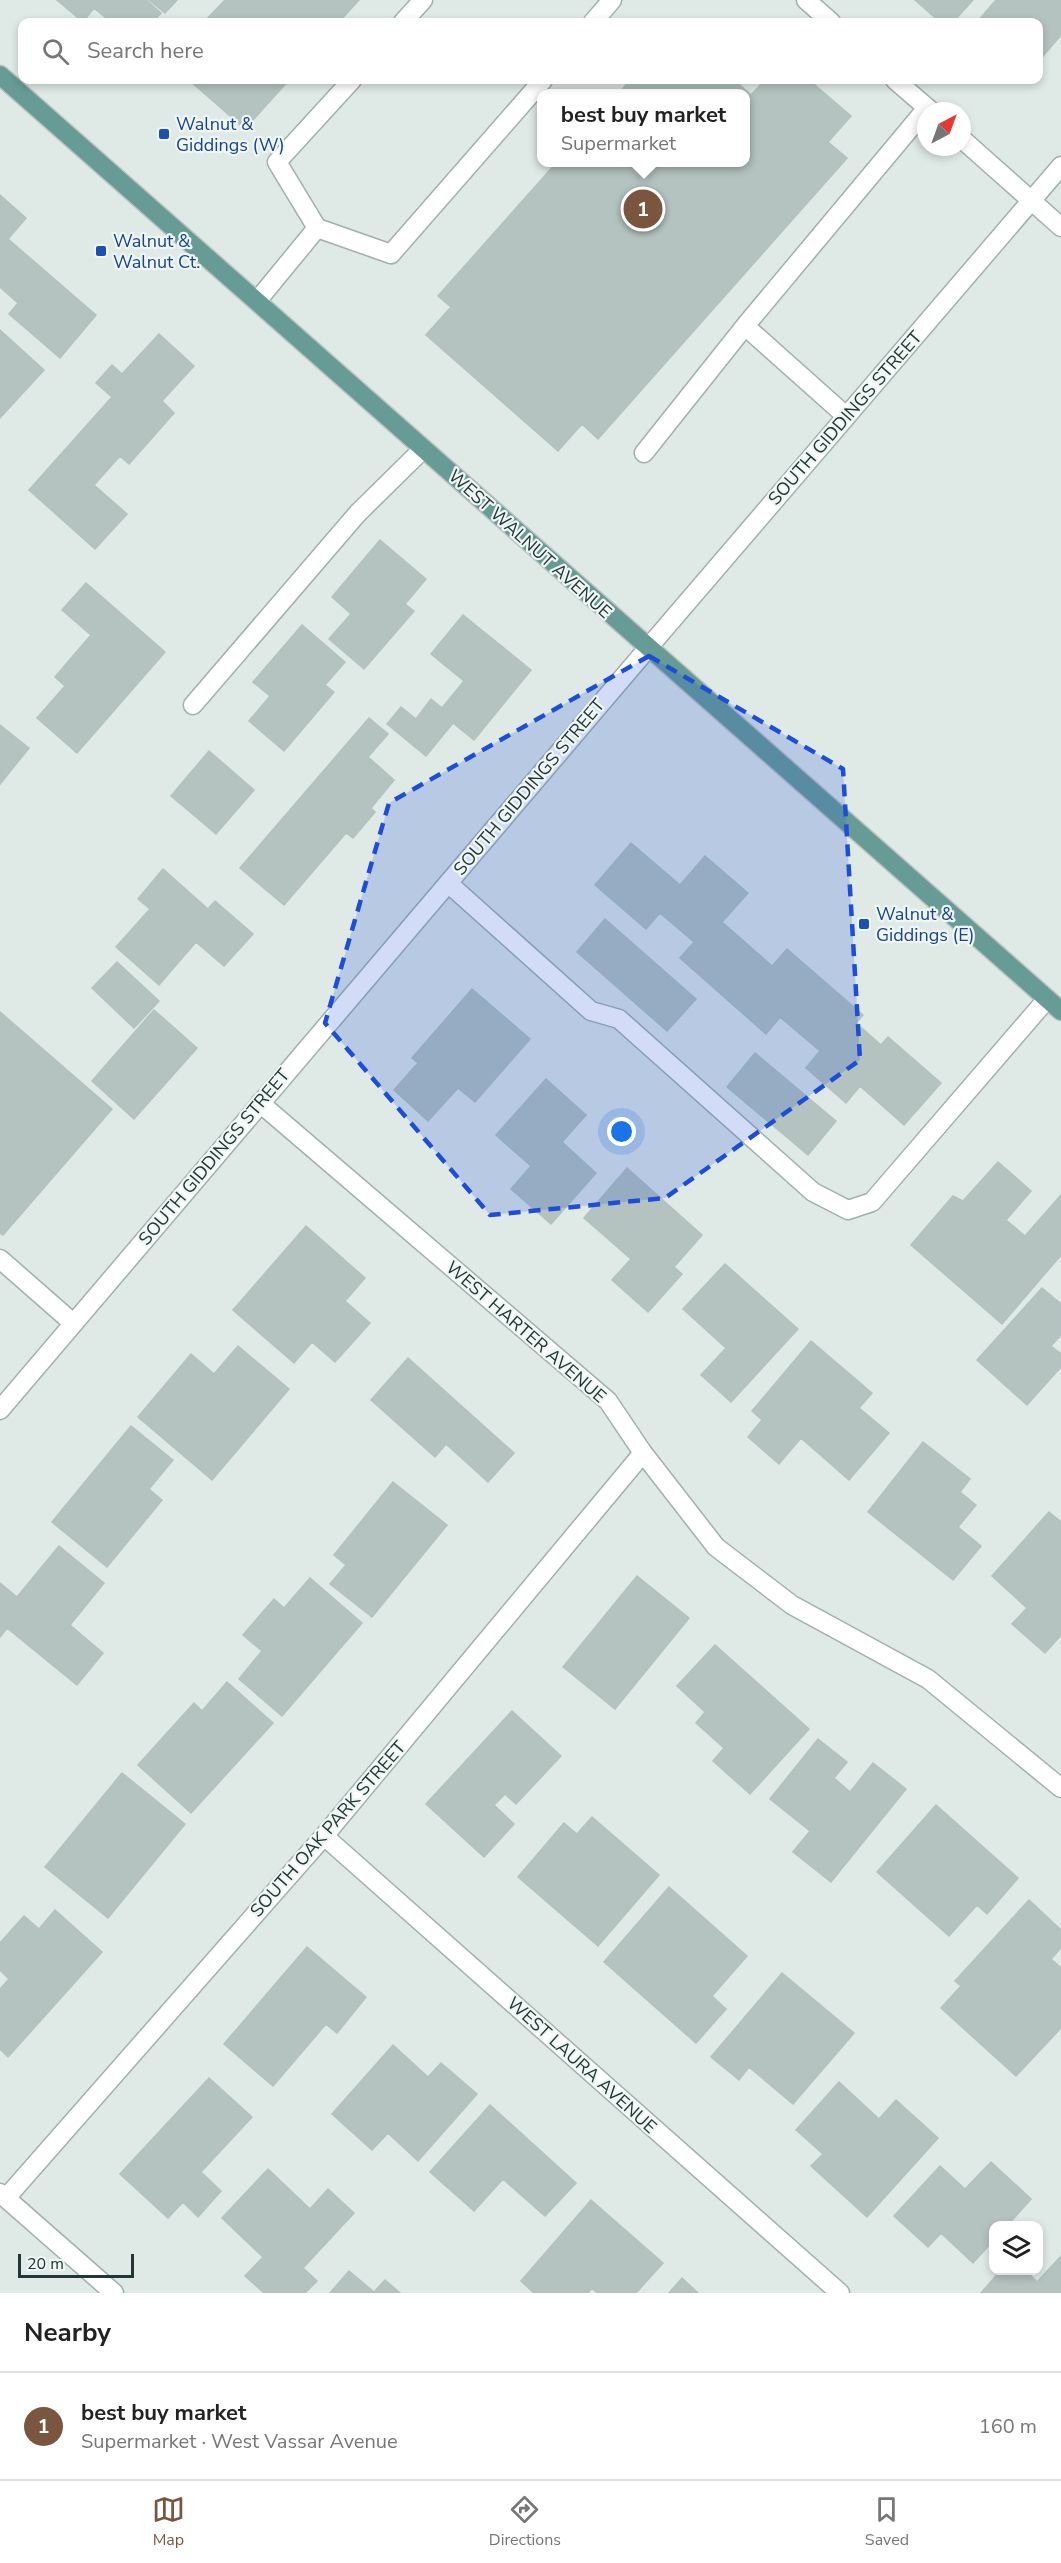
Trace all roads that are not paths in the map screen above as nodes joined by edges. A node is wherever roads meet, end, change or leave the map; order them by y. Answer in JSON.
{"nodes":[{"id":1,"x":423,"y":0,"type":"edge"},
{"id":2,"x":612,"y":0,"type":"edge"},
{"id":3,"x":806,"y":0,"type":"edge"},
{"id":4,"x":407,"y":18,"type":"edge"},
{"id":5,"x":596,"y":18,"type":"edge"},
{"id":6,"x":826,"y":18,"type":"edge"},
{"id":7,"x":0,"y":75,"type":"edge"},
{"id":8,"x":347,"y":84,"type":"edge"},
{"id":9,"x":540,"y":84,"type":"edge"},
{"id":10,"x":900,"y":84,"type":"edge"},
{"id":11,"x":921,"y":102,"type":"edge"},
{"id":12,"x":917,"y":123,"type":"edge"},
{"id":13,"x":971,"y":147,"type":"edge"},
{"id":14,"x":1061,"y":166,"type":"edge"},
{"id":15,"x":1031,"y":200,"type":"junction"},
{"id":16,"x":1061,"y":226,"type":"edge"},
{"id":17,"x":317,"y":228,"type":"junction"},
{"id":18,"x":257,"y":301,"type":"junction"},
{"id":19,"x":745,"y":326,"type":"junction"},
{"id":20,"x":846,"y":416,"type":"junction"},
{"id":21,"x":423,"y":448,"type":"junction"},
{"id":22,"x":644,"y":453,"type":"dead end"},
{"id":23,"x":648,"y":648,"type":"junction"},
{"id":24,"x":193,"y":705,"type":"dead end"},
{"id":25,"x":448,"y":883,"type":"junction"},
{"id":26,"x":1054,"y":1005,"type":"edge"},
{"id":27,"x":260,"y":1103,"type":"junction"},
{"id":28,"x":0,"y":1259,"type":"edge"},
{"id":29,"x":73,"y":1323,"type":"junction"},
{"id":30,"x":0,"y":1410,"type":"edge"},
{"id":31,"x":643,"y":1453,"type":"junction"},
{"id":32,"x":1061,"y":1788,"type":"edge"},
{"id":33,"x":324,"y":1836,"type":"junction"},
{"id":34,"x":3,"y":2195,"type":"edge"},
{"id":35,"x":114,"y":2293,"type":"edge"},
{"id":36,"x":840,"y":2293,"type":"edge"}],
"edges":[{"from":1,"to":4,"type":"street"},
{"from":2,"to":5,"type":"street"},
{"from":3,"to":6,"type":"street"},
{"from":7,"to":18,"type":"main road","name":"WEST WALNUT AVENUE"},
{"from":8,"to":17,"type":"street"},
{"from":9,"to":17,"type":"street"},
{"from":10,"to":11,"type":"street"},
{"from":12,"to":19,"type":"street"},
{"from":13,"to":15,"type":"street"},
{"from":14,"to":15,"type":"street","name":"SOUTH GIDDINGS STREET"},
{"from":15,"to":16,"type":"street"},
{"from":15,"to":20,"type":"street","name":"SOUTH GIDDINGS STREET"},
{"from":17,"to":18,"type":"street"},
{"from":18,"to":21,"type":"main road","name":"WEST WALNUT AVENUE"},
{"from":19,"to":20,"type":"street"},
{"from":19,"to":22,"type":"street"},
{"from":20,"to":23,"type":"street","name":"SOUTH GIDDINGS STREET"},
{"from":21,"to":23,"type":"main road","name":"WEST WALNUT AVENUE"},
{"from":21,"to":24,"type":"street"},
{"from":23,"to":25,"type":"street","name":"SOUTH GIDDINGS STREET"},
{"from":23,"to":26,"type":"main road","name":"WEST WALNUT AVENUE"},
{"from":25,"to":26,"type":"street"},
{"from":25,"to":27,"type":"street","name":"SOUTH GIDDINGS STREET"},
{"from":27,"to":29,"type":"street","name":"SOUTH GIDDINGS STREET"},
{"from":27,"to":31,"type":"street","name":"WEST HARTER AVENUE"},
{"from":28,"to":29,"type":"street"},
{"from":29,"to":30,"type":"street","name":"SOUTH GIDDINGS STREET"},
{"from":31,"to":32,"type":"street","name":"WEST HARTER AVENUE"},
{"from":31,"to":33,"type":"street","name":"SOUTH OAK PARK STREET"},
{"from":33,"to":34,"type":"street","name":"SOUTH OAK PARK STREET"},
{"from":33,"to":36,"type":"street","name":"WEST LAURA AVENUE"},
{"from":34,"to":35,"type":"street"}]}
